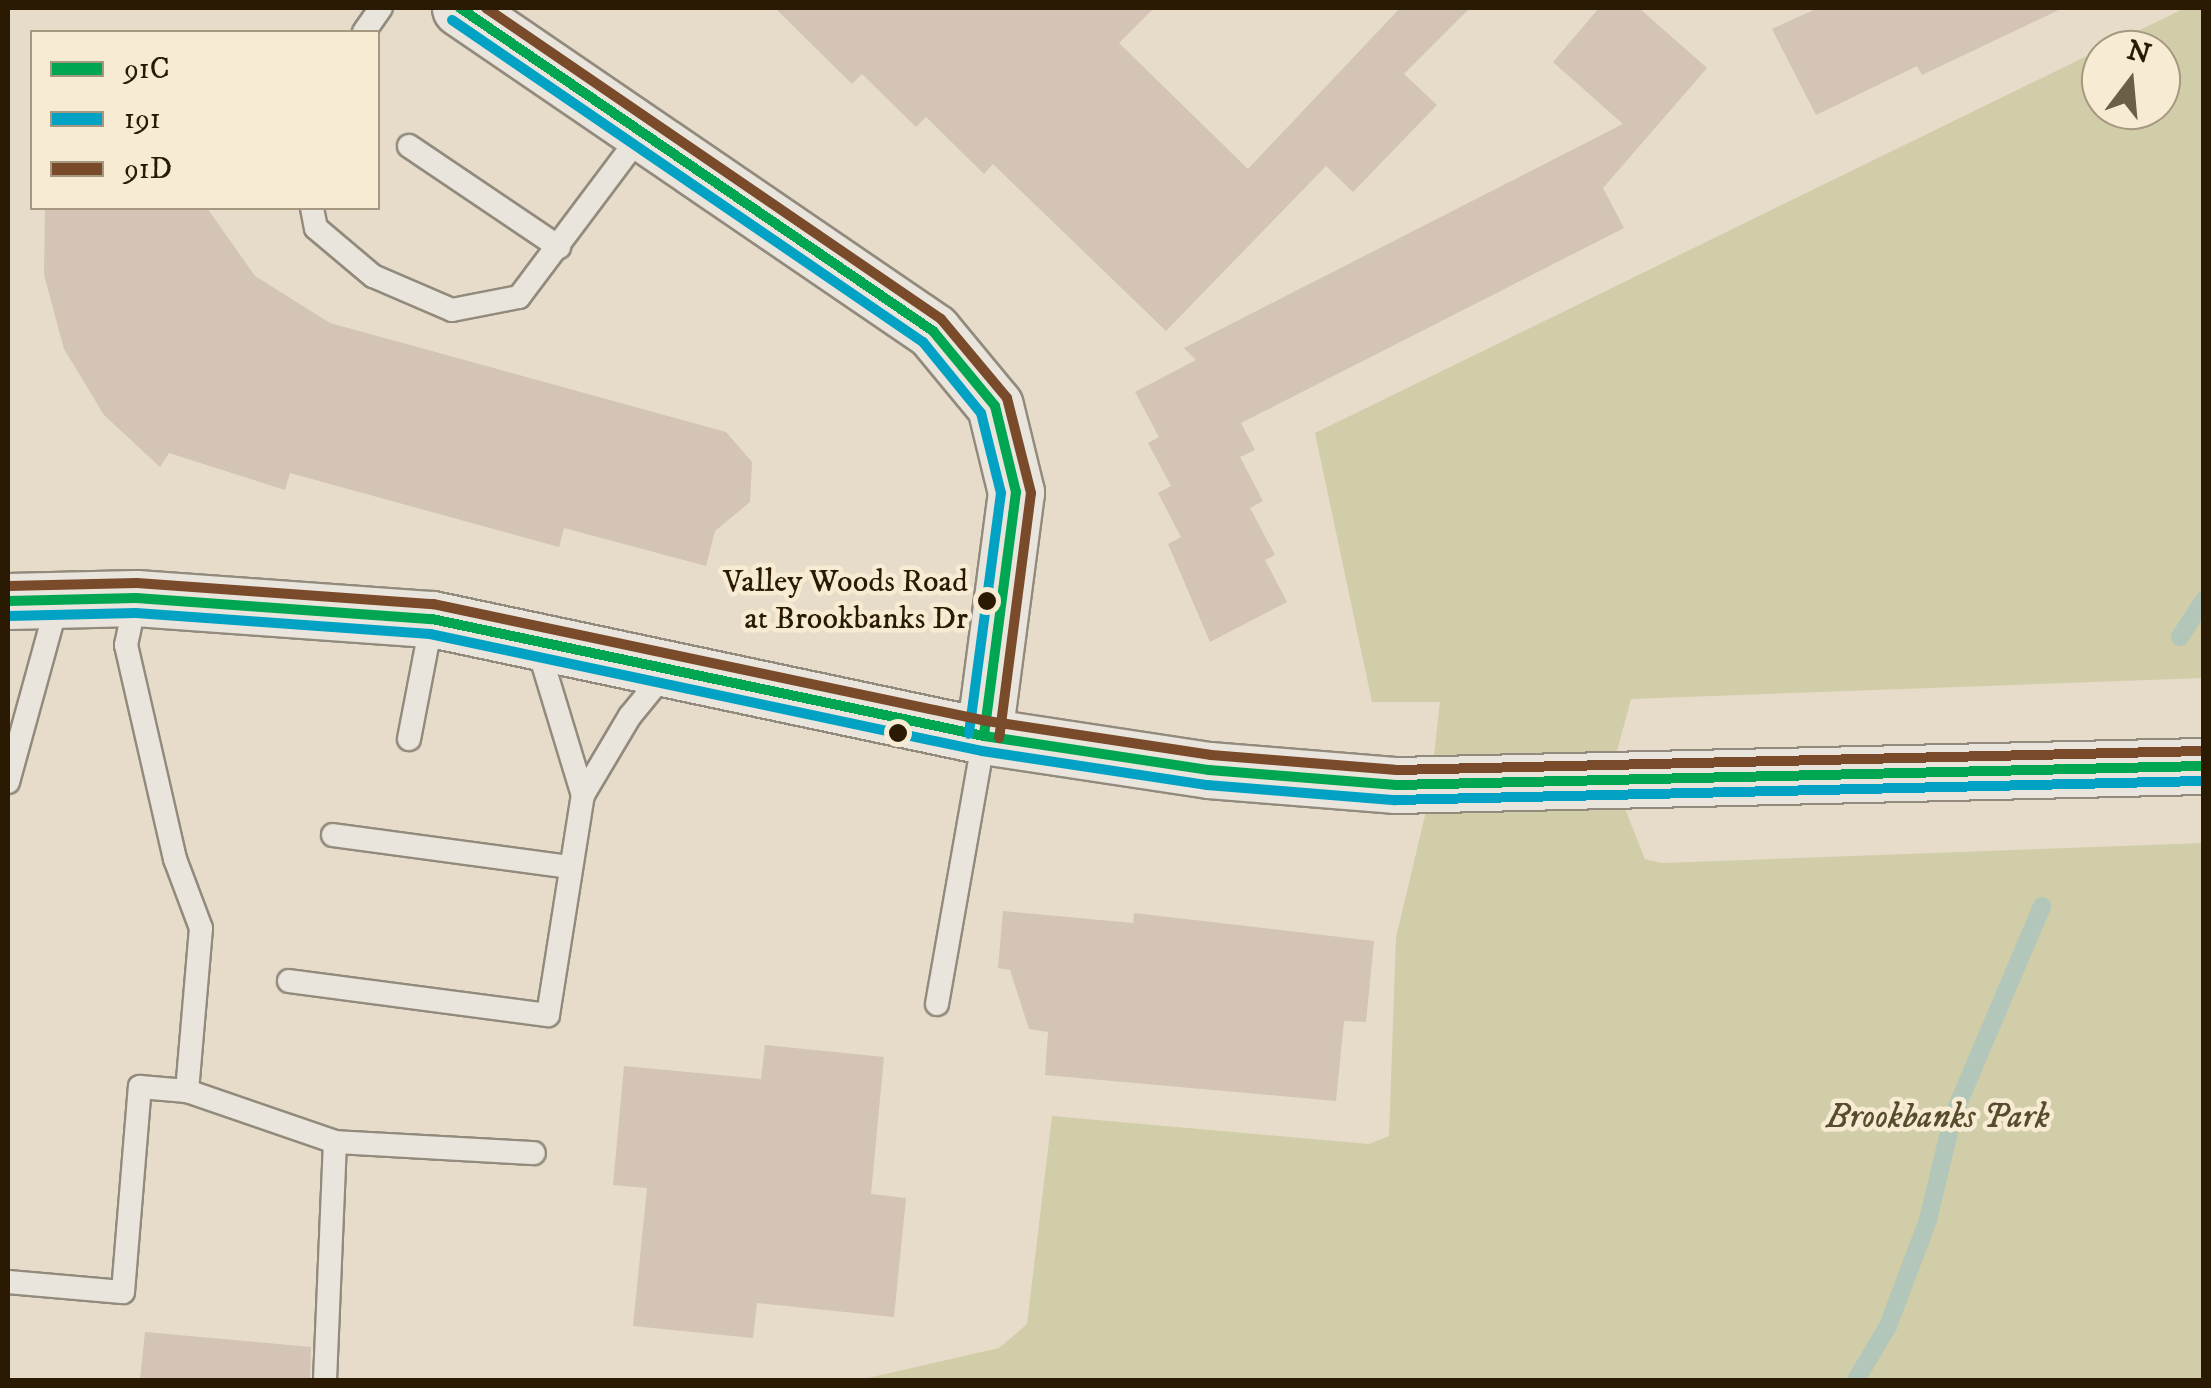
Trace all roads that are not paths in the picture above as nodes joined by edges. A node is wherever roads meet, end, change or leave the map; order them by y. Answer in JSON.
{"nodes":[{"id":1,"x":381,"y":8,"type":"edge"},
{"id":2,"x":460,"y":8,"type":"edge"},
{"id":3,"x":365,"y":30,"type":"edge"},
{"id":4,"x":643,"y":132,"type":"junction"},
{"id":5,"x":409,"y":146,"type":"dead end"},
{"id":6,"x":312,"y":210,"type":"edge"},
{"id":7,"x":559,"y":247,"type":"junction"},
{"id":8,"x":136,"y":598,"type":"junction"},
{"id":9,"x":33,"y":600,"type":"edge"},
{"id":10,"x":432,"y":618,"type":"junction"},
{"id":11,"x":536,"y":641,"type":"junction"},
{"id":12,"x":669,"y":669,"type":"junction"},
{"id":13,"x":984,"y":736,"type":"junction"},
{"id":14,"x":409,"y":739,"type":"dead end"},
{"id":15,"x":2204,"y":766,"type":"edge"},
{"id":16,"x":8,"y":782,"type":"edge"},
{"id":17,"x":583,"y":795,"type":"junction"},
{"id":18,"x":333,"y":834,"type":"dead end"},
{"id":19,"x":570,"y":868,"type":"junction"},
{"id":20,"x":288,"y":980,"type":"dead end"},
{"id":21,"x":937,"y":1004,"type":"dead end"},
{"id":22,"x":187,"y":1091,"type":"junction"},
{"id":23,"x":335,"y":1142,"type":"junction"},
{"id":24,"x":534,"y":1152,"type":"dead end"},
{"id":25,"x":8,"y":1282,"type":"edge"},
{"id":26,"x":325,"y":1380,"type":"edge"}],
"edges":[{"from":1,"to":3,"type":"lane"},
{"from":2,"to":4,"type":"street"},
{"from":4,"to":7,"type":"lane"},
{"from":4,"to":13,"type":"street"},
{"from":5,"to":7,"type":"lane"},
{"from":6,"to":7,"type":"lane"},
{"from":8,"to":9,"type":"street"},
{"from":8,"to":10,"type":"street"},
{"from":8,"to":22,"type":"lane"},
{"from":9,"to":16,"type":"lane"},
{"from":10,"to":11,"type":"street"},
{"from":10,"to":14,"type":"lane"},
{"from":11,"to":12,"type":"street"},
{"from":11,"to":17,"type":"lane"},
{"from":12,"to":13,"type":"street"},
{"from":12,"to":17,"type":"lane"},
{"from":13,"to":15,"type":"street"},
{"from":13,"to":21,"type":"lane"},
{"from":17,"to":19,"type":"lane"},
{"from":18,"to":19,"type":"lane"},
{"from":19,"to":20,"type":"lane"},
{"from":22,"to":23,"type":"lane"},
{"from":22,"to":25,"type":"lane"},
{"from":23,"to":24,"type":"lane"},
{"from":23,"to":26,"type":"lane"}]}
